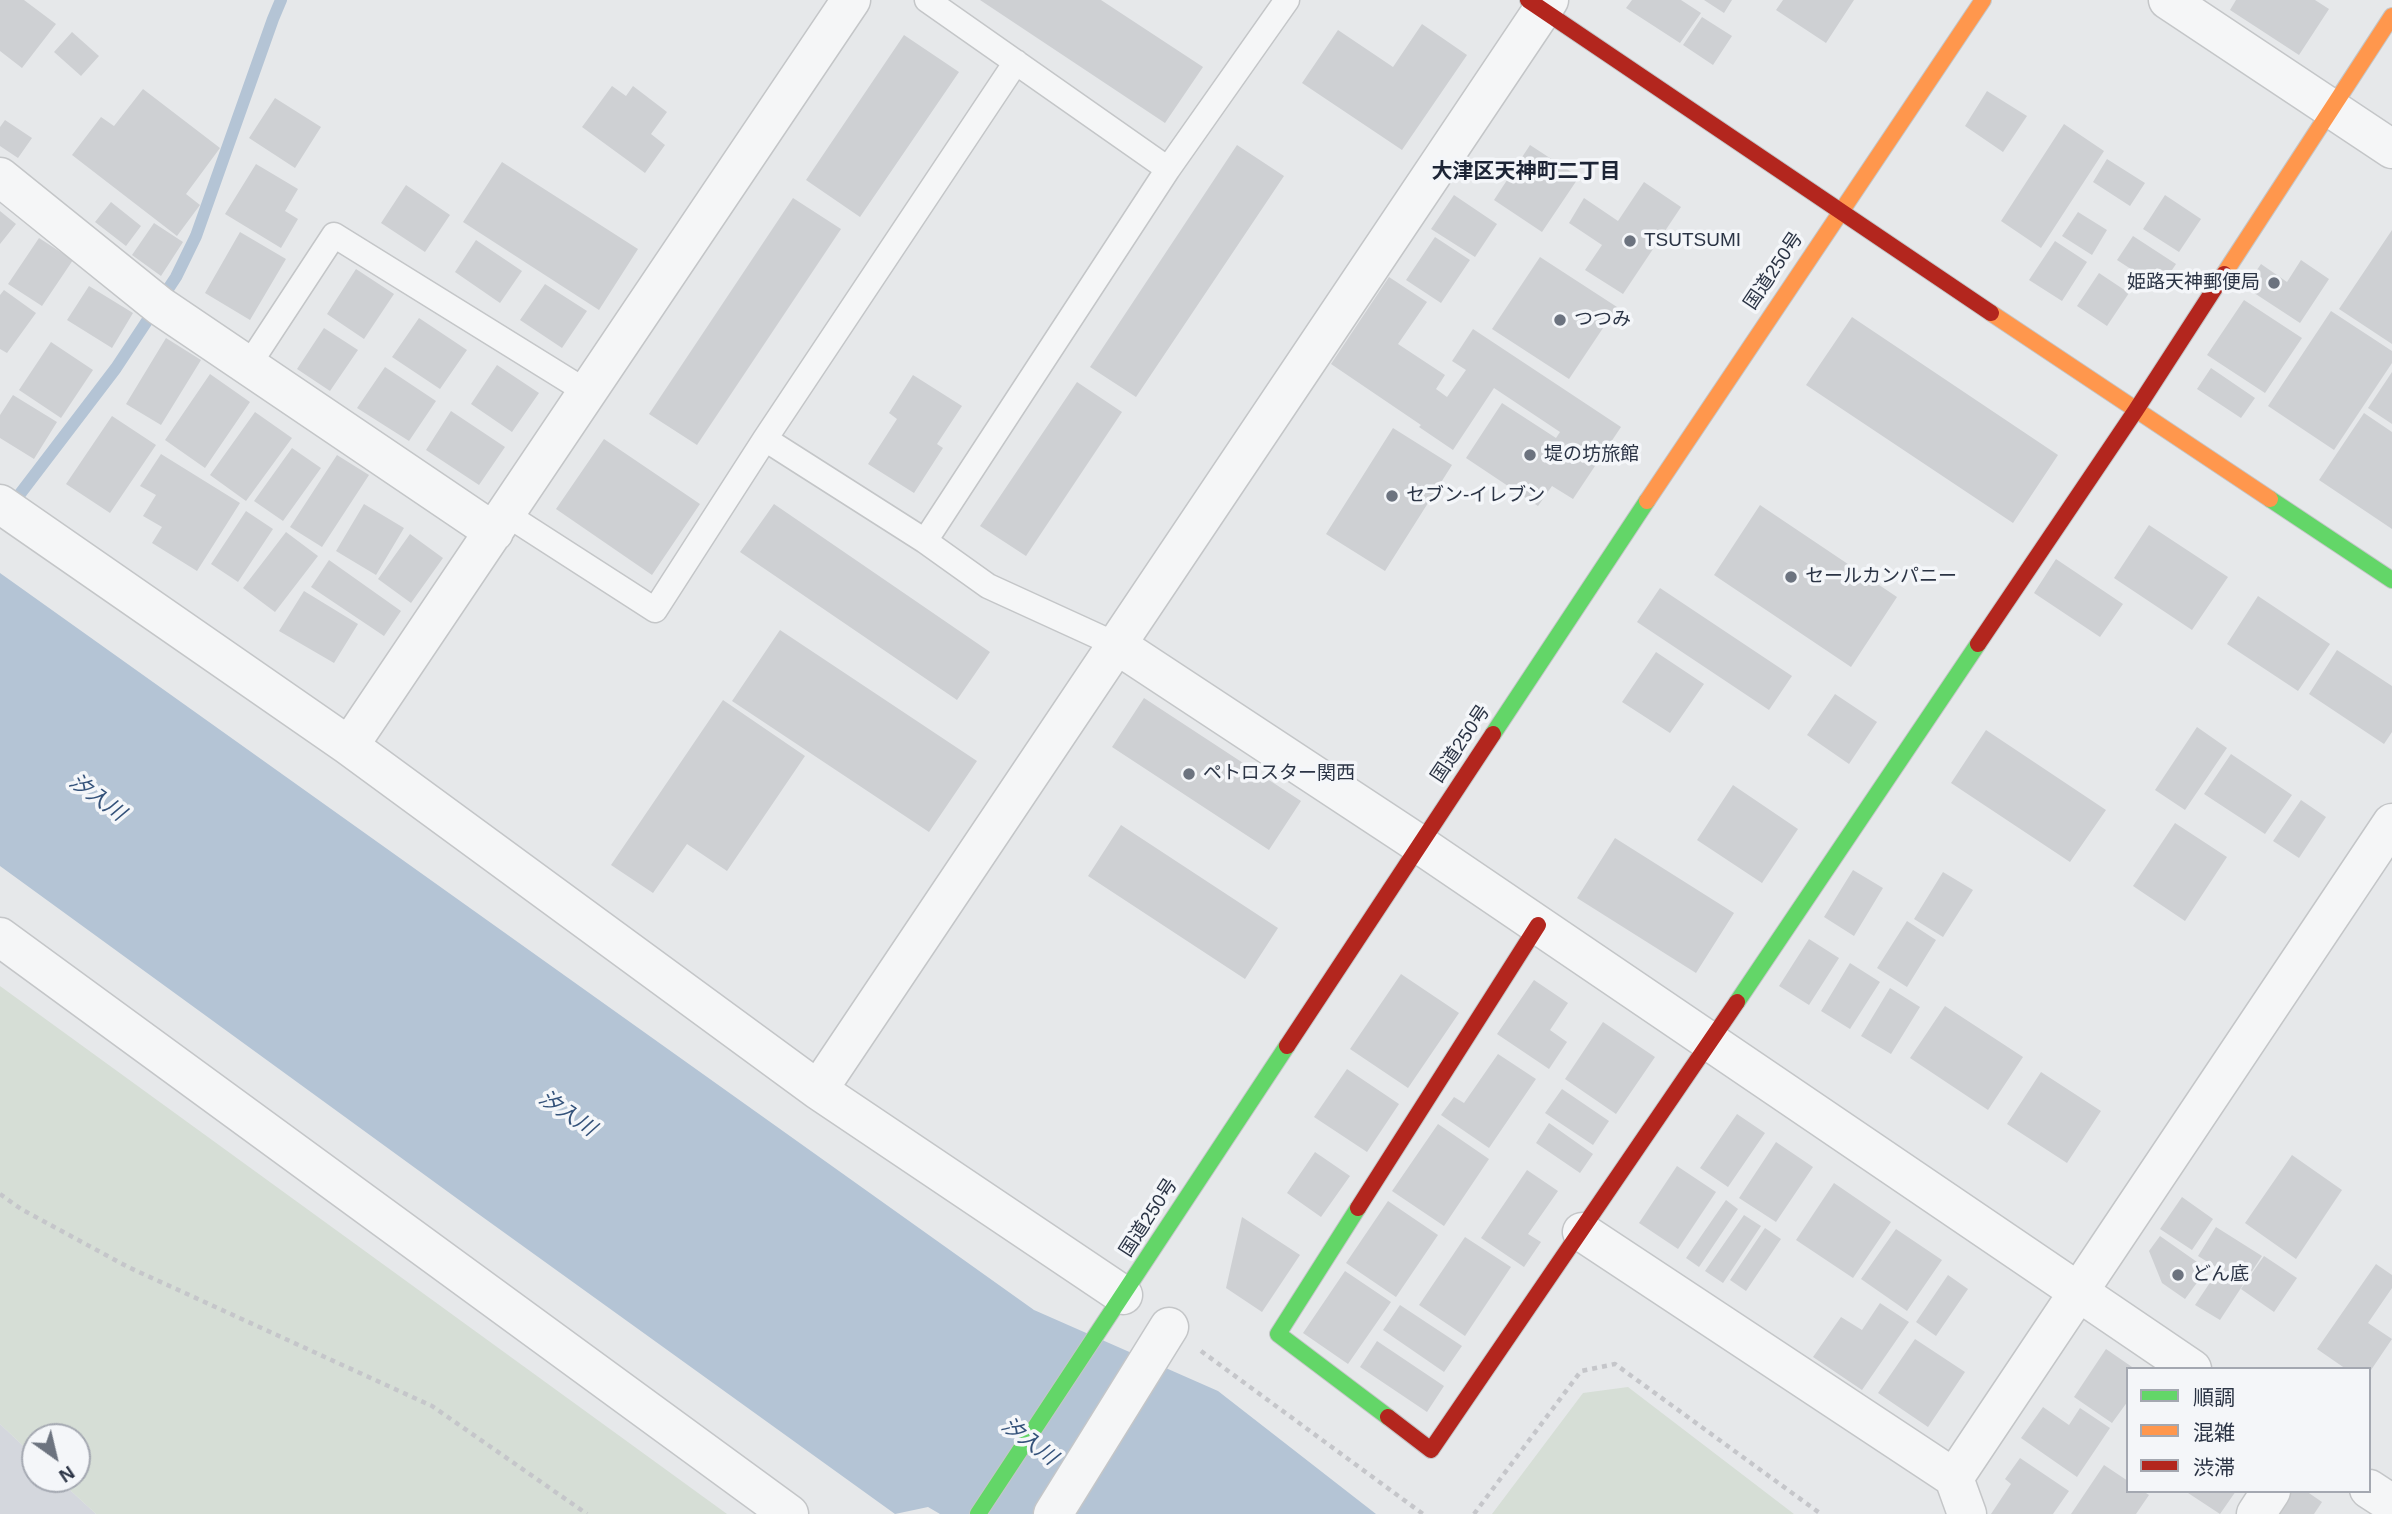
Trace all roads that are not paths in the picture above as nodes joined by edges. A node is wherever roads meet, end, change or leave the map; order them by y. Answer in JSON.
{"nodes":[{"id":1,"x":851,"y":0,"type":"edge"},
{"id":2,"x":927,"y":0,"type":"edge"},
{"id":3,"x":1287,"y":0,"type":"edge"},
{"id":4,"x":1983,"y":0,"type":"edge"},
{"id":5,"x":2168,"y":0,"type":"edge"},
{"id":6,"x":1540,"y":3,"type":"edge"},
{"id":7,"x":2392,"y":16,"type":"edge"},
{"id":8,"x":1016,"y":62,"type":"junction"},
{"id":9,"x":2330,"y":108,"type":"junction"},
{"id":10,"x":2392,"y":149,"type":"edge"},
{"id":11,"x":1168,"y":169,"type":"junction"},
{"id":12,"x":0,"y":177,"type":"edge"},
{"id":13,"x":1839,"y":212,"type":"junction"},
{"id":14,"x":248,"y":366,"type":"junction"},
{"id":15,"x":587,"y":392,"type":"junction"},
{"id":16,"x":2136,"y":410,"type":"junction"},
{"id":17,"x":765,"y":439,"type":"junction"},
{"id":18,"x":0,"y":504,"type":"edge"},
{"id":19,"x":500,"y":523,"type":"junction"},
{"id":20,"x":925,"y":541,"type":"junction"},
{"id":21,"x":2392,"y":580,"type":"edge"},
{"id":22,"x":1117,"y":645,"type":"junction"},
{"id":23,"x":349,"y":746,"type":"junction"},
{"id":24,"x":2392,"y":823,"type":"edge"},
{"id":25,"x":1419,"y":845,"type":"junction"},
{"id":26,"x":1538,"y":925,"type":"junction"},
{"id":27,"x":0,"y":937,"type":"edge"},
{"id":28,"x":1710,"y":1042,"type":"junction"},
{"id":29,"x":818,"y":1090,"type":"junction"},
{"id":30,"x":1582,"y":1232,"type":"junction"},
{"id":31,"x":2078,"y":1292,"type":"junction"},
{"id":32,"x":1124,"y":1296,"type":"junction"},
{"id":33,"x":1169,"y":1327,"type":"road end"},
{"id":34,"x":2189,"y":1367,"type":"edge"},
{"id":35,"x":1954,"y":1478,"type":"junction"},
{"id":36,"x":2371,"y":1490,"type":"edge"},
{"id":37,"x":2270,"y":1493,"type":"edge"},
{"id":38,"x":2392,"y":1504,"type":"edge"},
{"id":39,"x":789,"y":1514,"type":"edge"},
{"id":40,"x":978,"y":1514,"type":"edge"},
{"id":41,"x":1053,"y":1514,"type":"edge"},
{"id":42,"x":1967,"y":1514,"type":"edge"},
{"id":43,"x":2256,"y":1514,"type":"edge"}],
"edges":[{"from":1,"to":15,"type":"street"},
{"from":2,"to":8,"type":"lane"},
{"from":3,"to":11,"type":"lane"},
{"from":4,"to":13,"type":"main road","name":"国道250号"},
{"from":5,"to":9,"type":"street"},
{"from":6,"to":13,"type":"main road"},
{"from":6,"to":22,"type":"street"},
{"from":7,"to":9,"type":"main road"},
{"from":8,"to":11,"type":"lane"},
{"from":8,"to":17,"type":"lane"},
{"from":9,"to":10,"type":"street"},
{"from":9,"to":16,"type":"main road"},
{"from":11,"to":20,"type":"lane"},
{"from":12,"to":14,"type":"street"},
{"from":13,"to":16,"type":"main road"},
{"from":13,"to":25,"type":"main road","name":"国道250号"},
{"from":14,"to":15,"type":"lane"},
{"from":14,"to":19,"type":"street"},
{"from":15,"to":19,"type":"street"},
{"from":16,"to":21,"type":"main road"},
{"from":16,"to":28,"type":"main road"},
{"from":17,"to":19,"type":"lane"},
{"from":17,"to":20,"type":"lane"},
{"from":18,"to":23,"type":"street"},
{"from":19,"to":23,"type":"street"},
{"from":20,"to":22,"type":"lane"},
{"from":22,"to":25,"type":"street"},
{"from":22,"to":29,"type":"street"},
{"from":23,"to":29,"type":"street"},
{"from":24,"to":31,"type":"street"},
{"from":25,"to":26,"type":"street"},
{"from":25,"to":32,"type":"main road","name":"国道250号"},
{"from":26,"to":28,"type":"street"},
{"from":26,"to":30,"type":"main road"},
{"from":27,"to":39,"type":"street"},
{"from":28,"to":30,"type":"main road"},
{"from":28,"to":31,"type":"street"},
{"from":29,"to":32,"type":"street"},
{"from":30,"to":35,"type":"street"},
{"from":31,"to":34,"type":"street"},
{"from":31,"to":35,"type":"street"},
{"from":32,"to":40,"type":"main road","name":"国道250号"},
{"from":33,"to":41,"type":"street"},
{"from":35,"to":42,"type":"street"},
{"from":36,"to":38,"type":"street"},
{"from":37,"to":43,"type":"street"}]}
